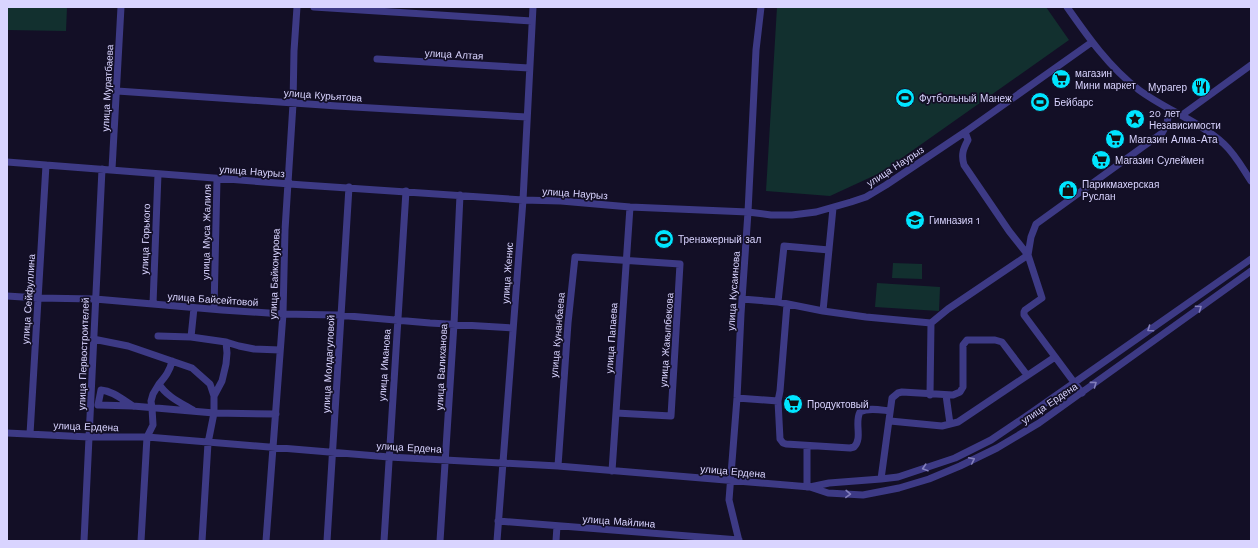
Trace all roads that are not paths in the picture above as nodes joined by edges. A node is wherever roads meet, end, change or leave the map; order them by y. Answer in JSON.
{"nodes":[{"id":1,"x":121,"y":7,"type":"edge"},
{"id":2,"x":297,"y":7,"type":"edge"},
{"id":3,"x":314,"y":7,"type":"edge"},
{"id":4,"x":533,"y":7,"type":"edge"},
{"id":5,"x":761,"y":7,"type":"edge"},
{"id":6,"x":1067,"y":7,"type":"edge"},
{"id":7,"x":532,"y":21,"type":"junction"},
{"id":8,"x":1092,"y":42,"type":"junction"},
{"id":9,"x":377,"y":60,"type":"dead end"},
{"id":10,"x":1251,"y":65,"type":"edge"},
{"id":11,"x":529,"y":68,"type":"junction"},
{"id":12,"x":117,"y":91,"type":"junction"},
{"id":13,"x":293,"y":104,"type":"junction"},
{"id":14,"x":1169,"y":109,"type":"junction"},
{"id":15,"x":1182,"y":116,"type":"junction"},
{"id":16,"x":527,"y":117,"type":"junction"},
{"id":17,"x":965,"y":132,"type":"junction"},
{"id":18,"x":7,"y":162,"type":"edge"},
{"id":19,"x":46,"y":165,"type":"junction"},
{"id":20,"x":102,"y":169,"type":"junction"},
{"id":21,"x":112,"y":169,"type":"junction"},
{"id":22,"x":158,"y":174,"type":"junction"},
{"id":23,"x":217,"y":179,"type":"junction"},
{"id":24,"x":1251,"y":181,"type":"edge"},
{"id":25,"x":288,"y":184,"type":"junction"},
{"id":26,"x":349,"y":187,"type":"junction"},
{"id":27,"x":406,"y":191,"type":"junction"},
{"id":28,"x":460,"y":195,"type":"junction"},
{"id":29,"x":523,"y":200,"type":"junction"},
{"id":30,"x":630,"y":207,"type":"junction"},
{"id":31,"x":833,"y":208,"type":"junction"},
{"id":32,"x":748,"y":212,"type":"junction"},
{"id":33,"x":829,"y":250,"type":"junction"},
{"id":34,"x":1028,"y":255,"type":"junction"},
{"id":35,"x":1251,"y":259,"type":"edge"},
{"id":36,"x":627,"y":261,"type":"junction"},
{"id":37,"x":1251,"y":271,"type":"edge"},
{"id":38,"x":7,"y":296,"type":"edge"},
{"id":39,"x":38,"y":298,"type":"junction"},
{"id":40,"x":95,"y":299,"type":"junction"},
{"id":41,"x":742,"y":299,"type":"junction"},
{"id":42,"x":778,"y":302,"type":"junction"},
{"id":43,"x":153,"y":304,"type":"junction"},
{"id":44,"x":787,"y":304,"type":"junction"},
{"id":45,"x":194,"y":308,"type":"junction"},
{"id":46,"x":214,"y":309,"type":"junction"},
{"id":47,"x":823,"y":311,"type":"junction"},
{"id":48,"x":283,"y":314,"type":"junction"},
{"id":49,"x":341,"y":316,"type":"junction"},
{"id":50,"x":397,"y":321,"type":"junction"},
{"id":51,"x":454,"y":324,"type":"junction"},
{"id":52,"x":931,"y":324,"type":"junction"},
{"id":53,"x":513,"y":328,"type":"junction"},
{"id":54,"x":158,"y":336,"type":"dead end"},
{"id":55,"x":191,"y":337,"type":"junction"},
{"id":56,"x":93,"y":339,"type":"junction"},
{"id":57,"x":226,"y":342,"type":"junction"},
{"id":58,"x":280,"y":350,"type":"junction"},
{"id":59,"x":1055,"y":357,"type":"junction"},
{"id":60,"x":172,"y":361,"type":"junction"},
{"id":61,"x":1027,"y":376,"type":"junction"},
{"id":62,"x":1074,"y":382,"type":"junction"},
{"id":63,"x":159,"y":384,"type":"junction"},
{"id":64,"x":1082,"y":393,"type":"junction"},
{"id":65,"x":930,"y":395,"type":"junction"},
{"id":66,"x":946,"y":395,"type":"junction"},
{"id":67,"x":214,"y":396,"type":"junction"},
{"id":68,"x":737,"y":398,"type":"junction"},
{"id":69,"x":778,"y":401,"type":"junction"},
{"id":70,"x":133,"y":406,"type":"dead end"},
{"id":71,"x":152,"y":408,"type":"junction"},
{"id":72,"x":890,"y":411,"type":"junction"},
{"id":73,"x":196,"y":412,"type":"junction"},
{"id":74,"x":214,"y":413,"type":"junction"},
{"id":75,"x":276,"y":414,"type":"junction"},
{"id":76,"x":616,"y":414,"type":"junction"},
{"id":77,"x":890,"y":421,"type":"junction"},
{"id":78,"x":950,"y":424,"type":"junction"},
{"id":79,"x":7,"y":433,"type":"edge"},
{"id":80,"x":30,"y":434,"type":"junction"},
{"id":81,"x":89,"y":437,"type":"junction"},
{"id":82,"x":147,"y":437,"type":"junction"},
{"id":83,"x":208,"y":442,"type":"junction"},
{"id":84,"x":807,"y":446,"type":"junction"},
{"id":85,"x":274,"y":448,"type":"junction"},
{"id":86,"x":332,"y":452,"type":"junction"},
{"id":87,"x":389,"y":457,"type":"junction"},
{"id":88,"x":446,"y":460,"type":"junction"},
{"id":89,"x":503,"y":463,"type":"junction"},
{"id":90,"x":558,"y":466,"type":"junction"},
{"id":91,"x":612,"y":471,"type":"junction"},
{"id":92,"x":730,"y":480,"type":"junction"},
{"id":93,"x":881,"y":480,"type":"junction"},
{"id":94,"x":808,"y":487,"type":"junction"},
{"id":95,"x":498,"y":521,"type":"junction"},
{"id":96,"x":557,"y":526,"type":"junction"},
{"id":97,"x":739,"y":540,"type":"edge"},
{"id":98,"x":84,"y":541,"type":"edge"},
{"id":99,"x":141,"y":541,"type":"edge"},
{"id":100,"x":202,"y":541,"type":"edge"},
{"id":101,"x":266,"y":541,"type":"edge"},
{"id":102,"x":327,"y":541,"type":"edge"},
{"id":103,"x":384,"y":541,"type":"edge"},
{"id":104,"x":440,"y":541,"type":"edge"},
{"id":105,"x":497,"y":541,"type":"edge"},
{"id":106,"x":556,"y":541,"type":"edge"}],
"edges":[{"from":1,"to":12,"type":"street","name":"улица Муратбаева"},
{"from":2,"to":13,"type":"street","name":"улица Байконурова"},
{"from":3,"to":7,"type":"street"},
{"from":4,"to":7,"type":"street","name":"улица Женис"},
{"from":5,"to":32,"type":"street","name":"улица Кусаинова"},
{"from":6,"to":8,"type":"street"},
{"from":7,"to":11,"type":"street","name":"улица Женис"},
{"from":8,"to":14,"type":"street"},
{"from":8,"to":17,"type":"street","name":"улица Наурыз"},
{"from":9,"to":11,"type":"street","name":"улица Алтая"},
{"from":10,"to":15,"type":"street"},
{"from":11,"to":16,"type":"street","name":"улица Женис"},
{"from":12,"to":13,"type":"street","name":"улица Курьятова"},
{"from":12,"to":21,"type":"street","name":"улица Муратбаева"},
{"from":13,"to":16,"type":"street","name":"улица Курьятова"},
{"from":13,"to":25,"type":"street","name":"улица Байконурова"},
{"from":14,"to":15,"type":"street"},
{"from":14,"to":34,"type":"street"},
{"from":15,"to":24,"type":"street"},
{"from":16,"to":29,"type":"street","name":"улица Женис"},
{"from":17,"to":31,"type":"street","name":"улица Наурыз"},
{"from":17,"to":34,"type":"street"},
{"from":18,"to":19,"type":"street","name":"улица Наурыз"},
{"from":19,"to":20,"type":"street","name":"улица Наурыз"},
{"from":19,"to":39,"type":"street","name":"улица Сейфуллина"},
{"from":20,"to":21,"type":"street","name":"улица Наурыз"},
{"from":20,"to":40,"type":"street","name":"улица Первостроителей"},
{"from":21,"to":22,"type":"street","name":"улица Наурыз"},
{"from":22,"to":23,"type":"street","name":"улица Наурыз"},
{"from":22,"to":43,"type":"street","name":"улица Горького"},
{"from":23,"to":25,"type":"street","name":"улица Наурыз"},
{"from":23,"to":46,"type":"street","name":"улица Муса Жалиля"},
{"from":25,"to":26,"type":"street","name":"улица Наурыз"},
{"from":25,"to":48,"type":"street","name":"улица Байконурова"},
{"from":26,"to":27,"type":"street","name":"улица Наурыз"},
{"from":26,"to":49,"type":"street","name":"улица Молдагуловой"},
{"from":27,"to":28,"type":"street","name":"улица Наурыз"},
{"from":27,"to":50,"type":"street","name":"улица Иманова"},
{"from":28,"to":29,"type":"street","name":"улица Наурыз"},
{"from":28,"to":51,"type":"street","name":"улица Валиханова"},
{"from":29,"to":30,"type":"street","name":"улица Наурыз"},
{"from":29,"to":53,"type":"street","name":"улица Женис"},
{"from":30,"to":32,"type":"street","name":"улица Наурыз"},
{"from":30,"to":36,"type":"street","name":"улица Папаева"},
{"from":31,"to":32,"type":"street","name":"улица Наурыз"},
{"from":31,"to":33,"type":"street"},
{"from":32,"to":41,"type":"street","name":"улица Кусаинова"},
{"from":33,"to":42,"type":"street"},
{"from":33,"to":47,"type":"street"},
{"from":34,"to":52,"type":"street"},
{"from":34,"to":59,"type":"street"},
{"from":35,"to":62,"type":"street","name":"улица Ердена","one_way":true},
{"from":36,"to":76,"type":"street","name":"улица Папаева"},
{"from":36,"to":76,"type":"street","name":"улица Жакыпбекова"},
{"from":36,"to":90,"type":"street","name":"улица Кунанбаева"},
{"from":64,"to":37,"type":"street","name":"улица Ердена","one_way":true},
{"from":38,"to":39,"type":"street","name":"улица Байсейтовой"},
{"from":39,"to":40,"type":"street","name":"улица Байсейтовой"},
{"from":39,"to":80,"type":"street","name":"улица Сейфуллина"},
{"from":40,"to":43,"type":"street","name":"улица Байсейтовой"},
{"from":40,"to":56,"type":"street","name":"улица Первостроителей"},
{"from":41,"to":42,"type":"street"},
{"from":41,"to":68,"type":"street","name":"улица Кусаинова"},
{"from":42,"to":44,"type":"street"},
{"from":43,"to":45,"type":"street","name":"улица Байсейтовой"},
{"from":44,"to":47,"type":"street"},
{"from":44,"to":69,"type":"street"},
{"from":45,"to":46,"type":"street","name":"улица Байсейтовой"},
{"from":45,"to":55,"type":"street"},
{"from":46,"to":48,"type":"street","name":"улица Байсейтовой"},
{"from":47,"to":52,"type":"street"},
{"from":48,"to":49,"type":"street","name":"улица Байсейтовой"},
{"from":48,"to":58,"type":"street","name":"улица Байконурова"},
{"from":49,"to":50,"type":"street","name":"улица Байсейтовой"},
{"from":49,"to":86,"type":"street","name":"улица Молдагуловой"},
{"from":50,"to":51,"type":"street","name":"улица Байсейтовой"},
{"from":50,"to":87,"type":"street","name":"улица Иманова"},
{"from":51,"to":53,"type":"street","name":"улица Байсейтовой"},
{"from":51,"to":88,"type":"street","name":"улица Валиханова"},
{"from":52,"to":65,"type":"street"},
{"from":53,"to":89,"type":"street","name":"улица Женис"},
{"from":54,"to":55,"type":"street"},
{"from":55,"to":57,"type":"street"},
{"from":56,"to":60,"type":"street"},
{"from":56,"to":81,"type":"street","name":"улица Первостроителей"},
{"from":57,"to":58,"type":"street"},
{"from":57,"to":67,"type":"street"},
{"from":58,"to":75,"type":"street","name":"улица Байконурова"},
{"from":59,"to":61,"type":"street"},
{"from":59,"to":62,"type":"street"},
{"from":60,"to":63,"type":"street"},
{"from":60,"to":67,"type":"street"},
{"from":61,"to":66,"type":"street"},
{"from":61,"to":78,"type":"street"},
{"from":62,"to":64,"type":"street"},
{"from":62,"to":93,"type":"street","name":"улица Ердена","one_way":true},
{"from":63,"to":71,"type":"street"},
{"from":63,"to":73,"type":"street"},
{"from":94,"to":64,"type":"street","name":"улица Ердена","one_way":true},
{"from":65,"to":66,"type":"street"},
{"from":65,"to":72,"type":"street"},
{"from":66,"to":78,"type":"street"},
{"from":67,"to":74,"type":"street"},
{"from":68,"to":69,"type":"street"},
{"from":68,"to":92,"type":"street","name":"улица Кусаинова"},
{"from":69,"to":84,"type":"street"},
{"from":70,"to":71,"type":"street"},
{"from":71,"to":73,"type":"street"},
{"from":71,"to":82,"type":"street"},
{"from":72,"to":77,"type":"street"},
{"from":72,"to":84,"type":"street"},
{"from":73,"to":74,"type":"street"},
{"from":74,"to":75,"type":"street"},
{"from":74,"to":83,"type":"street"},
{"from":75,"to":85,"type":"street","name":"улица Байконурова"},
{"from":76,"to":91,"type":"street","name":"улица Папаева"},
{"from":77,"to":78,"type":"street"},
{"from":77,"to":93,"type":"street"},
{"from":79,"to":80,"type":"street","name":"улица Ердена"},
{"from":80,"to":81,"type":"street","name":"улица Ердена"},
{"from":81,"to":82,"type":"street","name":"улица Ердена"},
{"from":81,"to":98,"type":"street","name":"улица Первостроителей"},
{"from":82,"to":83,"type":"street","name":"улица Ердена"},
{"from":82,"to":99,"type":"street"},
{"from":83,"to":85,"type":"street","name":"улица Ердена"},
{"from":83,"to":100,"type":"street"},
{"from":84,"to":94,"type":"street"},
{"from":85,"to":86,"type":"street","name":"улица Ердена"},
{"from":85,"to":101,"type":"street","name":"улица Байконурова"},
{"from":86,"to":87,"type":"street","name":"улица Ердена"},
{"from":86,"to":102,"type":"street","name":"улица Молдагуловой"},
{"from":87,"to":88,"type":"street","name":"улица Ердена"},
{"from":87,"to":103,"type":"street","name":"улица Иманова"},
{"from":88,"to":89,"type":"street","name":"улица Ердена"},
{"from":88,"to":104,"type":"street","name":"улица Валиханова"},
{"from":89,"to":90,"type":"street","name":"улица Ердена"},
{"from":89,"to":95,"type":"street","name":"улица Женис"},
{"from":90,"to":91,"type":"street","name":"улица Ердена"},
{"from":91,"to":92,"type":"street","name":"улица Ердена"},
{"from":92,"to":94,"type":"street","name":"улица Ердена"},
{"from":92,"to":97,"type":"street","name":"улица Кусаинова"},
{"from":93,"to":94,"type":"street","name":"улица Ердена"},
{"from":95,"to":96,"type":"street","name":"улица Майлина"},
{"from":95,"to":105,"type":"street","name":"улица Женис"},
{"from":96,"to":97,"type":"street","name":"улица Майлина"},
{"from":96,"to":106,"type":"street"}]}
